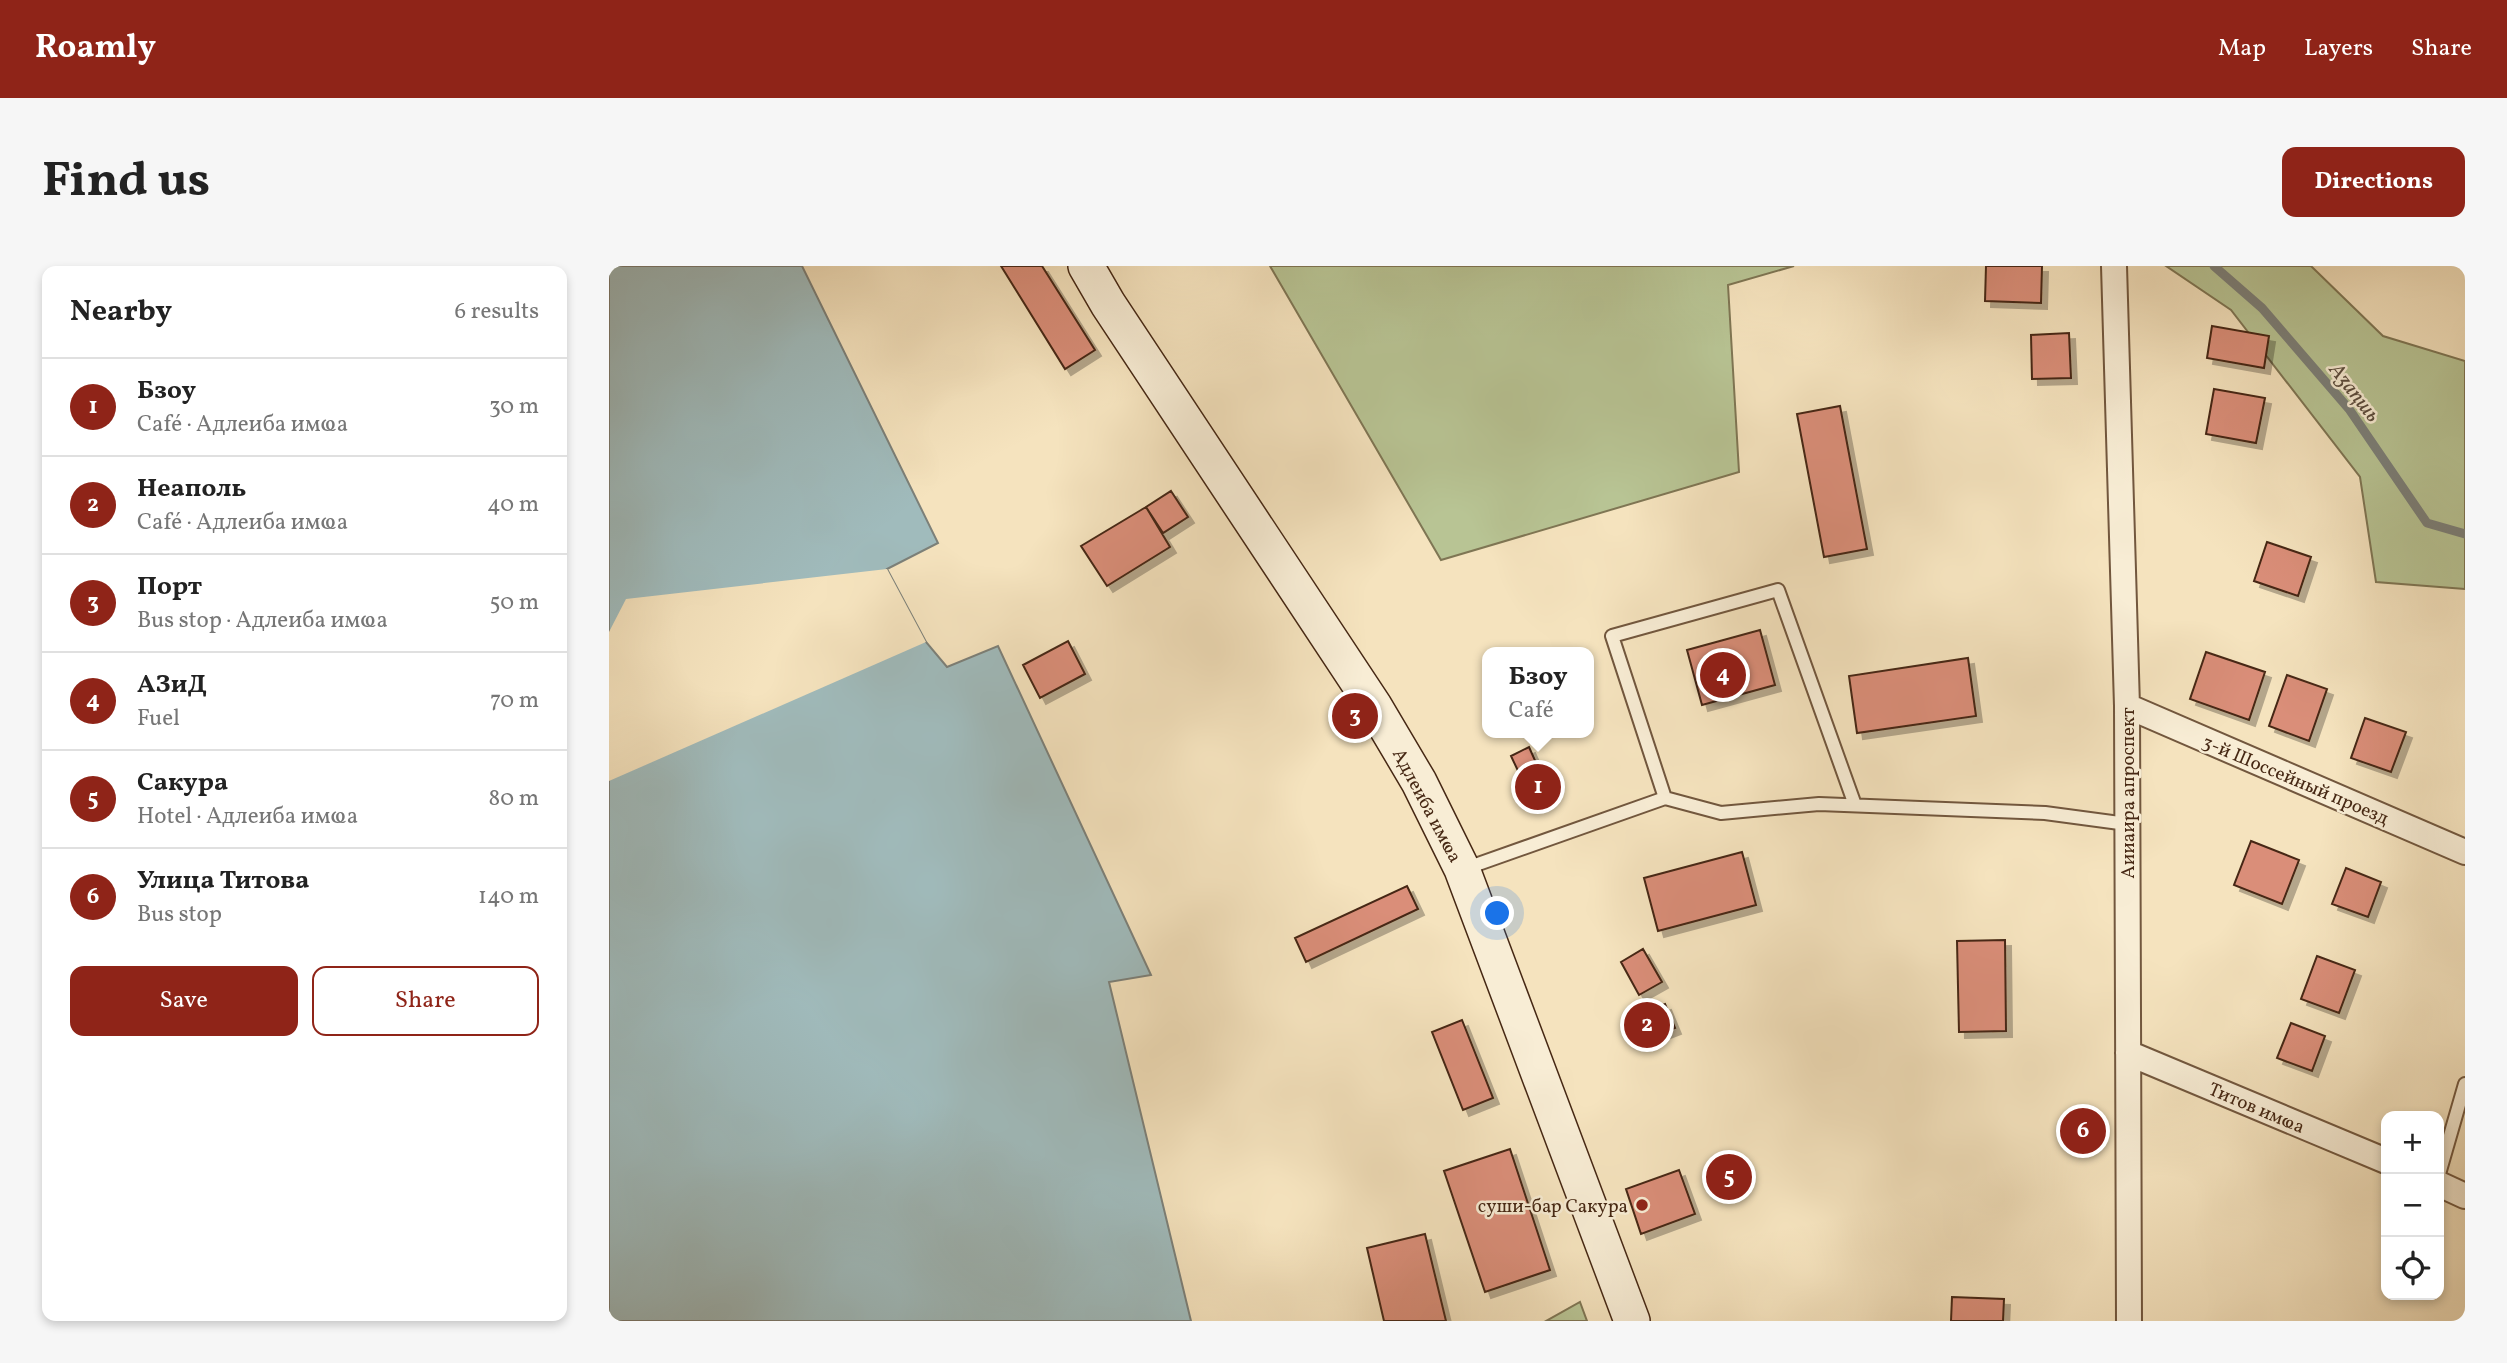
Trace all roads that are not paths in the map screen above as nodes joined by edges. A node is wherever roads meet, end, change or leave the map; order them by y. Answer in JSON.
{"nodes":[{"id":1,"x":2113,"y":266,"type":"edge"},
{"id":2,"x":1090,"y":267,"type":"edge"},
{"id":3,"x":2127,"y":706,"type":"junction"},
{"id":4,"x":1665,"y":798,"type":"junction"},
{"id":5,"x":1855,"y":805,"type":"junction"},
{"id":6,"x":2127,"y":824,"type":"junction"},
{"id":7,"x":2465,"y":852,"type":"edge"},
{"id":8,"x":1462,"y":869,"type":"junction"},
{"id":9,"x":2128,"y":1053,"type":"junction"},
{"id":10,"x":2465,"y":1084,"type":"edge"},
{"id":11,"x":2444,"y":1157,"type":"edge"},
{"id":12,"x":2381,"y":1159,"type":"edge"},
{"id":13,"x":2444,"y":1186,"type":"edge"},
{"id":14,"x":2465,"y":1195,"type":"edge"},
{"id":15,"x":1632,"y":1321,"type":"edge"},
{"id":16,"x":2129,"y":1321,"type":"edge"}],
"edges":[{"from":1,"to":3,"type":"street","name":"Аииаира апроспект"},
{"from":2,"to":8,"type":"main road","name":"Адлеиба имҩа"},
{"from":3,"to":6,"type":"street","name":"Аииаира апроспект"},
{"from":3,"to":7,"type":"street","name":"3-й Шоссейный проезд"},
{"from":4,"to":5,"type":"lane"},
{"from":4,"to":5,"type":"lane"},
{"from":4,"to":8,"type":"lane"},
{"from":5,"to":6,"type":"lane"},
{"from":6,"to":9,"type":"street","name":"Аииаира апроспект"},
{"from":8,"to":15,"type":"main road","name":"Адлеиба имҩа"},
{"from":9,"to":12,"type":"street","name":"Титов имҩа"},
{"from":9,"to":16,"type":"street","name":"Аииаира апроспект"},
{"from":10,"to":11,"type":"lane"},
{"from":13,"to":14,"type":"street"}]}
